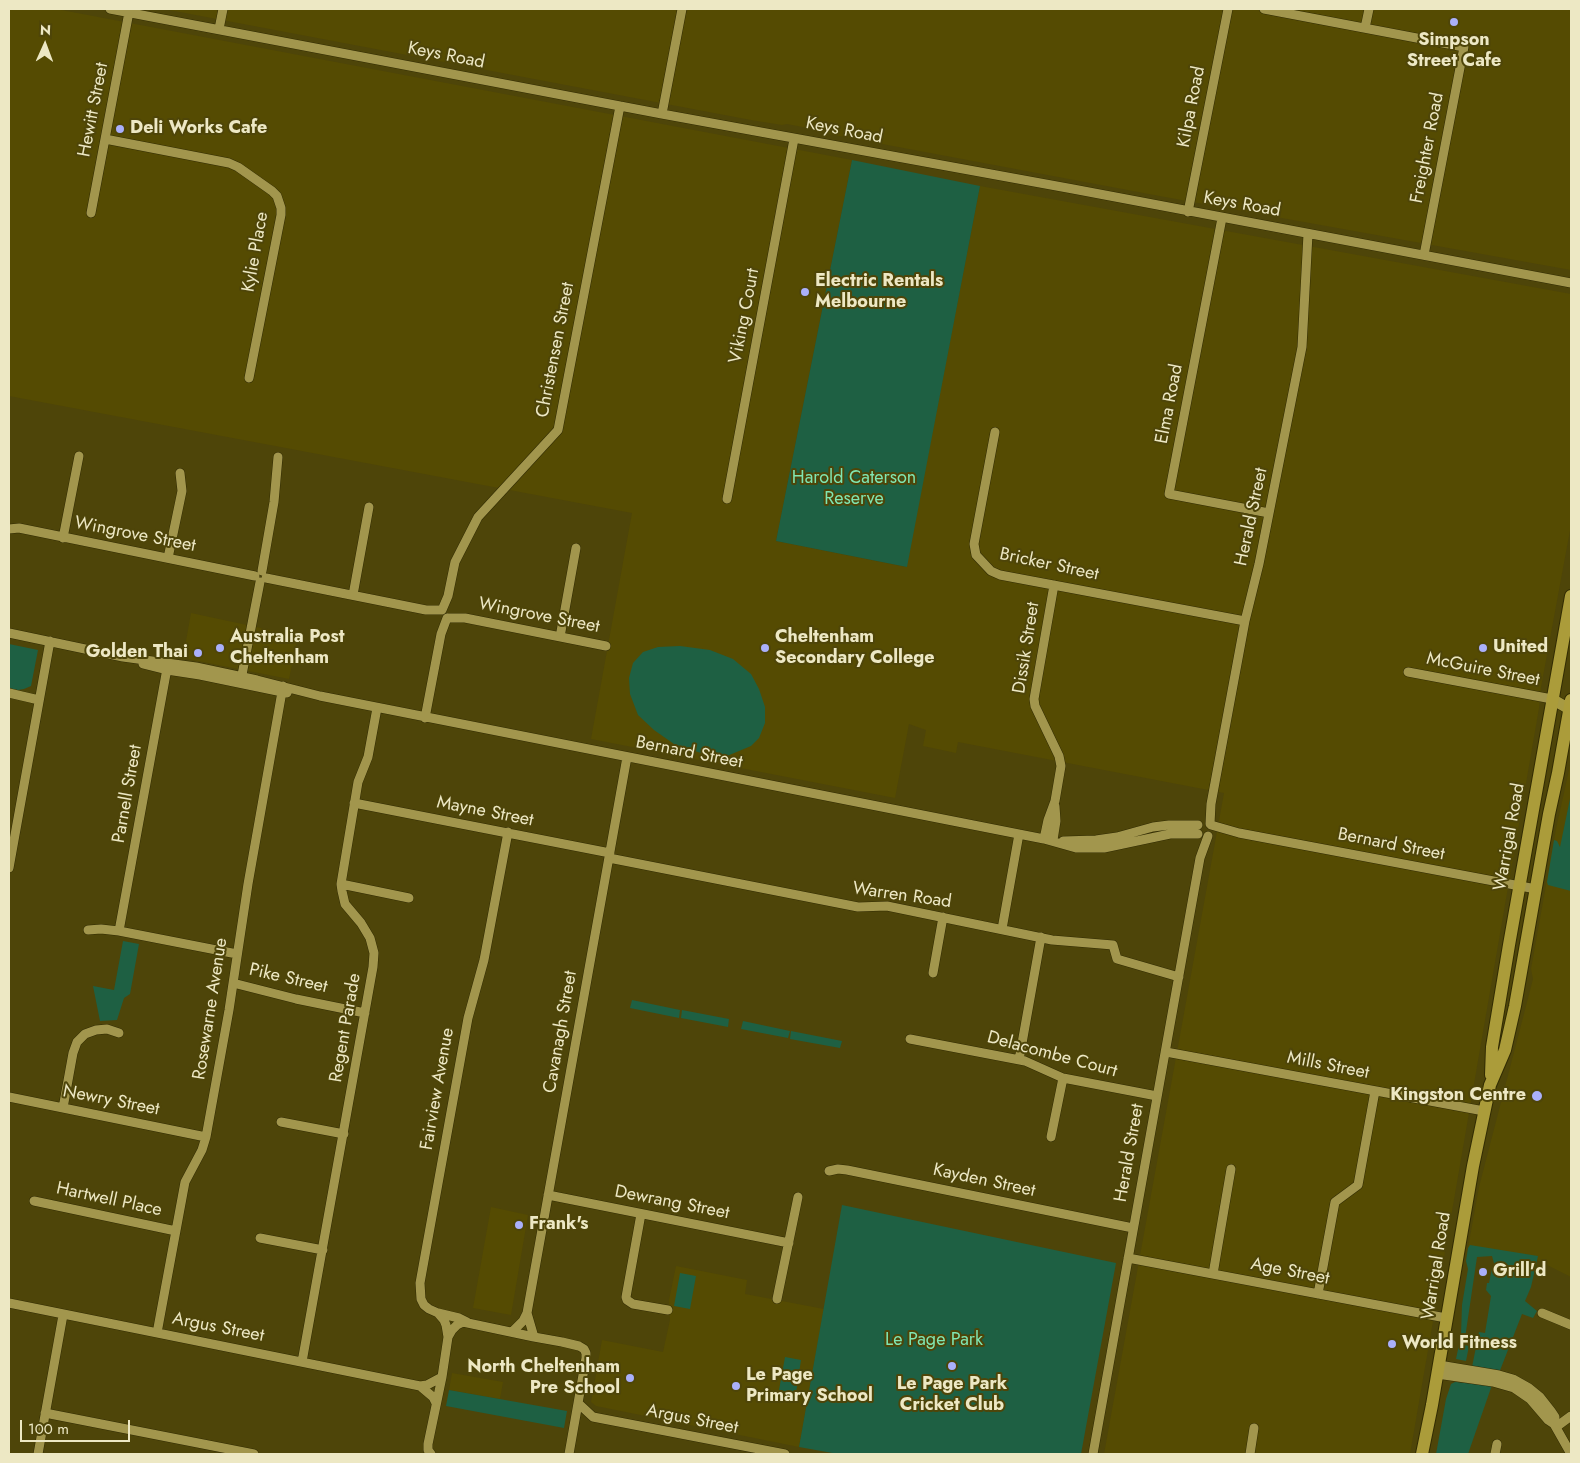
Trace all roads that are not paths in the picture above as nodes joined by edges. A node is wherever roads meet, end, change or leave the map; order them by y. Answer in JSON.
{"nodes":[{"id":1,"x":110,"y":9,"type":"edge"},
{"id":2,"x":223,"y":9,"type":"edge"},
{"id":3,"x":682,"y":9,"type":"edge"},
{"id":4,"x":1228,"y":9,"type":"edge"},
{"id":5,"x":1264,"y":9,"type":"edge"},
{"id":6,"x":1369,"y":9,"type":"edge"},
{"id":7,"x":129,"y":12,"type":"junction"},
{"id":8,"x":1365,"y":28,"type":"junction"},
{"id":9,"x":219,"y":29,"type":"junction"},
{"id":10,"x":620,"y":106,"type":"junction"},
{"id":11,"x":662,"y":114,"type":"junction"},
{"id":12,"x":105,"y":139,"type":"junction"},
{"id":13,"x":794,"y":139,"type":"junction"},
{"id":14,"x":1188,"y":212,"type":"junction"},
{"id":15,"x":91,"y":214,"type":"dead end"},
{"id":16,"x":1222,"y":218,"type":"junction"},
{"id":17,"x":1308,"y":234,"type":"junction"},
{"id":18,"x":1424,"y":255,"type":"junction"},
{"id":19,"x":1571,"y":283,"type":"edge"},
{"id":20,"x":249,"y":378,"type":"dead end"},
{"id":21,"x":995,"y":432,"type":"dead end"},
{"id":22,"x":79,"y":456,"type":"dead end"},
{"id":23,"x":278,"y":457,"type":"dead end"},
{"id":24,"x":180,"y":473,"type":"dead end"},
{"id":25,"x":727,"y":498,"type":"dead end"},
{"id":26,"x":369,"y":507,"type":"dead end"},
{"id":27,"x":1270,"y":513,"type":"junction"},
{"id":28,"x":9,"y":529,"type":"edge"},
{"id":29,"x":63,"y":538,"type":"junction"},
{"id":30,"x":576,"y":548,"type":"dead end"},
{"id":31,"x":168,"y":558,"type":"junction"},
{"id":32,"x":260,"y":577,"type":"junction"},
{"id":33,"x":1054,"y":584,"type":"junction"},
{"id":34,"x":353,"y":595,"type":"junction"},
{"id":35,"x":1571,"y":596,"type":"edge"},
{"id":36,"x":444,"y":614,"type":"junction"},
{"id":37,"x":1245,"y":621,"type":"junction"},
{"id":38,"x":9,"y":633,"type":"edge"},
{"id":39,"x":560,"y":637,"type":"junction"},
{"id":40,"x":50,"y":641,"type":"junction"},
{"id":41,"x":606,"y":646,"type":"dead end"},
{"id":42,"x":168,"y":667,"type":"junction"},
{"id":43,"x":1408,"y":672,"type":"dead end"},
{"id":44,"x":241,"y":680,"type":"junction"},
{"id":45,"x":283,"y":689,"type":"junction"},
{"id":46,"x":12,"y":694,"type":"edge"},
{"id":47,"x":40,"y":696,"type":"junction"},
{"id":48,"x":1552,"y":699,"type":"junction"},
{"id":49,"x":1571,"y":705,"type":"edge"},
{"id":50,"x":377,"y":708,"type":"junction"},
{"id":51,"x":425,"y":718,"type":"junction"},
{"id":52,"x":1568,"y":733,"type":"edge"},
{"id":53,"x":627,"y":757,"type":"junction"},
{"id":54,"x":354,"y":803,"type":"junction"},
{"id":55,"x":9,"y":811,"type":"edge"},
{"id":56,"x":19,"y":812,"type":"junction"},
{"id":57,"x":1205,"y":829,"type":"junction"},
{"id":58,"x":508,"y":832,"type":"junction"},
{"id":59,"x":1019,"y":834,"type":"junction"},
{"id":60,"x":1049,"y":839,"type":"junction"},
{"id":61,"x":609,"y":856,"type":"junction"},
{"id":62,"x":9,"y":868,"type":"edge"},
{"id":63,"x":341,"y":884,"type":"junction"},
{"id":64,"x":1519,"y":886,"type":"junction"},
{"id":65,"x":1536,"y":889,"type":"junction"},
{"id":66,"x":409,"y":898,"type":"dead end"},
{"id":67,"x":943,"y":917,"type":"junction"},
{"id":68,"x":1002,"y":929,"type":"junction"},
{"id":69,"x":88,"y":930,"type":"dead end"},
{"id":70,"x":119,"y":931,"type":"junction"},
{"id":71,"x":1041,"y":937,"type":"junction"},
{"id":72,"x":237,"y":954,"type":"junction"},
{"id":73,"x":933,"y":973,"type":"dead end"},
{"id":74,"x":1179,"y":977,"type":"junction"},
{"id":75,"x":233,"y":983,"type":"junction"},
{"id":76,"x":365,"y":1013,"type":"junction"},
{"id":77,"x":119,"y":1033,"type":"dead end"},
{"id":78,"x":910,"y":1039,"type":"dead end"},
{"id":79,"x":1166,"y":1052,"type":"junction"},
{"id":80,"x":1019,"y":1060,"type":"junction"},
{"id":81,"x":1063,"y":1078,"type":"junction"},
{"id":82,"x":1490,"y":1085,"type":"junction"},
{"id":83,"x":1375,"y":1091,"type":"junction"},
{"id":84,"x":1157,"y":1096,"type":"junction"},
{"id":85,"x":9,"y":1097,"type":"edge"},
{"id":86,"x":63,"y":1108,"type":"junction"},
{"id":87,"x":1484,"y":1111,"type":"junction"},
{"id":88,"x":281,"y":1122,"type":"dead end"},
{"id":89,"x":344,"y":1134,"type":"junction"},
{"id":90,"x":206,"y":1136,"type":"junction"},
{"id":91,"x":1051,"y":1137,"type":"dead end"},
{"id":92,"x":1232,"y":1169,"type":"dead end"},
{"id":93,"x":829,"y":1171,"type":"dead end"},
{"id":94,"x":548,"y":1195,"type":"junction"},
{"id":95,"x":798,"y":1197,"type":"dead end"},
{"id":96,"x":34,"y":1201,"type":"dead end"},
{"id":97,"x":641,"y":1214,"type":"junction"},
{"id":98,"x":1133,"y":1228,"type":"junction"},
{"id":99,"x":176,"y":1231,"type":"junction"},
{"id":100,"x":260,"y":1238,"type":"dead end"},
{"id":101,"x":789,"y":1243,"type":"junction"},
{"id":102,"x":323,"y":1250,"type":"junction"},
{"id":103,"x":1128,"y":1258,"type":"junction"},
{"id":104,"x":1213,"y":1274,"type":"junction"},
{"id":105,"x":1318,"y":1294,"type":"junction"},
{"id":106,"x":777,"y":1299,"type":"dead end"},
{"id":107,"x":9,"y":1303,"type":"edge"},
{"id":108,"x":668,"y":1310,"type":"dead end"},
{"id":109,"x":527,"y":1313,"type":"junction"},
{"id":110,"x":63,"y":1314,"type":"junction"},
{"id":111,"x":438,"y":1314,"type":"junction"},
{"id":112,"x":1542,"y":1314,"type":"dead end"},
{"id":113,"x":1446,"y":1318,"type":"junction"},
{"id":114,"x":467,"y":1322,"type":"junction"},
{"id":115,"x":1571,"y":1326,"type":"edge"},
{"id":116,"x":512,"y":1332,"type":"junction"},
{"id":117,"x":157,"y":1333,"type":"junction"},
{"id":118,"x":448,"y":1337,"type":"junction"},
{"id":119,"x":534,"y":1338,"type":"junction"},
{"id":120,"x":302,"y":1362,"type":"junction"},
{"id":121,"x":1438,"y":1369,"type":"junction"},
{"id":122,"x":442,"y":1377,"type":"junction"},
{"id":123,"x":420,"y":1386,"type":"junction"},
{"id":124,"x":578,"y":1403,"type":"junction"},
{"id":125,"x":436,"y":1404,"type":"junction"},
{"id":126,"x":45,"y":1413,"type":"junction"},
{"id":127,"x":1571,"y":1416,"type":"edge"},
{"id":128,"x":594,"y":1417,"type":"junction"},
{"id":129,"x":574,"y":1426,"type":"junction"},
{"id":130,"x":1555,"y":1426,"type":"junction"},
{"id":131,"x":1254,"y":1428,"type":"dead end"},
{"id":132,"x":1497,"y":1444,"type":"dead end"},
{"id":133,"x":38,"y":1454,"type":"edge"},
{"id":134,"x":254,"y":1454,"type":"edge"},
{"id":135,"x":431,"y":1454,"type":"edge"},
{"id":136,"x":569,"y":1454,"type":"edge"},
{"id":137,"x":785,"y":1454,"type":"edge"},
{"id":138,"x":1093,"y":1454,"type":"edge"},
{"id":139,"x":1250,"y":1454,"type":"edge"},
{"id":140,"x":1422,"y":1454,"type":"edge"},
{"id":141,"x":1495,"y":1454,"type":"edge"},
{"id":142,"x":1571,"y":1454,"type":"edge"}],
"edges":[{"from":1,"to":7,"type":"street","name":"Keys Road"},
{"from":2,"to":9,"type":"street"},
{"from":3,"to":11,"type":"street"},
{"from":4,"to":14,"type":"street","name":"Kilpa Road"},
{"from":5,"to":8,"type":"street"},
{"from":6,"to":8,"type":"street"},
{"from":7,"to":9,"type":"street","name":"Keys Road"},
{"from":7,"to":12,"type":"street","name":"Hewitt Street"},
{"from":8,"to":18,"type":"street","name":"Freighter Road"},
{"from":9,"to":10,"type":"street","name":"Keys Road"},
{"from":10,"to":11,"type":"street","name":"Keys Road"},
{"from":10,"to":36,"type":"street","name":"Christensen Street"},
{"from":11,"to":13,"type":"street","name":"Keys Road"},
{"from":12,"to":15,"type":"street","name":"Hewitt Street"},
{"from":12,"to":20,"type":"street","name":"Kylie Place"},
{"from":13,"to":14,"type":"street","name":"Keys Road"},
{"from":13,"to":25,"type":"street","name":"Viking Court"},
{"from":14,"to":16,"type":"street","name":"Keys Road"},
{"from":16,"to":17,"type":"street","name":"Keys Road"},
{"from":16,"to":27,"type":"street","name":"Elma Road"},
{"from":17,"to":18,"type":"street","name":"Keys Road"},
{"from":17,"to":27,"type":"street","name":"Herald Street"},
{"from":18,"to":19,"type":"street","name":"Keys Road"},
{"from":21,"to":33,"type":"street","name":"Bricker Street"},
{"from":22,"to":29,"type":"street"},
{"from":23,"to":32,"type":"street"},
{"from":24,"to":31,"type":"street"},
{"from":26,"to":34,"type":"street"},
{"from":27,"to":37,"type":"street","name":"Herald Street"},
{"from":28,"to":29,"type":"street","name":"Wingrove Street"},
{"from":29,"to":31,"type":"street","name":"Wingrove Street"},
{"from":30,"to":39,"type":"street"},
{"from":31,"to":32,"type":"street","name":"Wingrove Street"},
{"from":32,"to":34,"type":"street","name":"Wingrove Street"},
{"from":32,"to":44,"type":"street"},
{"from":33,"to":37,"type":"street","name":"Bricker Street"},
{"from":33,"to":60,"type":"street","name":"Dissik Street"},
{"from":34,"to":36,"type":"street","name":"Wingrove Street"},
{"from":35,"to":48,"type":"highway","name":"Warrigal Road"},
{"from":36,"to":39,"type":"street","name":"Wingrove Street"},
{"from":36,"to":51,"type":"street","name":"Christensen Street"},
{"from":37,"to":57,"type":"street","name":"Herald Street"},
{"from":38,"to":40,"type":"street","name":"Bernard Street"},
{"from":39,"to":41,"type":"street","name":"Wingrove Street"},
{"from":40,"to":42,"type":"street","name":"Bernard Street"},
{"from":40,"to":47,"type":"street"},
{"from":42,"to":44,"type":"street","name":"Bernard Street"},
{"from":42,"to":70,"type":"street","name":"Parnell Street"},
{"from":43,"to":48,"type":"street","name":"McGuire Street"},
{"from":44,"to":45,"type":"street","name":"Bernard Street"},
{"from":45,"to":50,"type":"street","name":"Bernard Street"},
{"from":45,"to":72,"type":"street","name":"Rosewarne Avenue"},
{"from":46,"to":47,"type":"street"},
{"from":47,"to":56,"type":"street"},
{"from":48,"to":49,"type":"main road"},
{"from":48,"to":64,"type":"highway","name":"Warrigal Road"},
{"from":49,"to":52,"type":"highway","name":"Warrigal Road"},
{"from":50,"to":51,"type":"street","name":"Bernard Street"},
{"from":50,"to":54,"type":"street","name":"Regent Parade"},
{"from":51,"to":53,"type":"street","name":"Bernard Street"},
{"from":52,"to":65,"type":"highway","name":"Warrigal Road"},
{"from":53,"to":59,"type":"street","name":"Bernard Street"},
{"from":53,"to":61,"type":"street","name":"Cavanagh Street"},
{"from":54,"to":58,"type":"street","name":"Mayne Street"},
{"from":54,"to":63,"type":"street","name":"Regent Parade"},
{"from":55,"to":56,"type":"street"},
{"from":56,"to":62,"type":"street"},
{"from":57,"to":60,"type":"street","name":"Bernard Street"},
{"from":57,"to":64,"type":"street","name":"Bernard Street"},
{"from":57,"to":74,"type":"street","name":"Herald Street"},
{"from":58,"to":61,"type":"street","name":"Mayne Street"},
{"from":58,"to":111,"type":"street","name":"Fairview Avenue"},
{"from":59,"to":60,"type":"street","name":"Bernard Street"},
{"from":59,"to":68,"type":"street"},
{"from":61,"to":67,"type":"street","name":"Warren Road"},
{"from":61,"to":94,"type":"street","name":"Cavanagh Street"},
{"from":63,"to":66,"type":"street"},
{"from":63,"to":76,"type":"street","name":"Regent Parade"},
{"from":64,"to":65,"type":"street","name":"Bernard Street"},
{"from":64,"to":82,"type":"highway","name":"Warrigal Road"},
{"from":65,"to":82,"type":"highway","name":"Warrigal Road"},
{"from":67,"to":68,"type":"street","name":"Warren Road"},
{"from":67,"to":73,"type":"street"},
{"from":68,"to":71,"type":"street","name":"Warren Road"},
{"from":69,"to":70,"type":"street"},
{"from":70,"to":72,"type":"street"},
{"from":71,"to":74,"type":"street","name":"Warren Road"},
{"from":71,"to":80,"type":"street"},
{"from":72,"to":75,"type":"street","name":"Rosewarne Avenue"},
{"from":74,"to":79,"type":"street","name":"Herald Street"},
{"from":75,"to":76,"type":"street","name":"Pike Street"},
{"from":75,"to":90,"type":"street","name":"Rosewarne Avenue"},
{"from":76,"to":89,"type":"street","name":"Regent Parade"},
{"from":77,"to":86,"type":"street"},
{"from":78,"to":80,"type":"street","name":"Delacombe Court"},
{"from":79,"to":83,"type":"street","name":"Mills Street"},
{"from":79,"to":84,"type":"street","name":"Herald Street"},
{"from":80,"to":81,"type":"street","name":"Delacombe Court"},
{"from":81,"to":84,"type":"street","name":"Delacombe Court"},
{"from":81,"to":91,"type":"street"},
{"from":82,"to":87,"type":"highway","name":"Warrigal Road"},
{"from":83,"to":87,"type":"street","name":"Mills Street"},
{"from":83,"to":105,"type":"street"},
{"from":84,"to":98,"type":"street","name":"Herald Street"},
{"from":85,"to":86,"type":"street","name":"Newry Street"},
{"from":86,"to":90,"type":"street","name":"Newry Street"},
{"from":87,"to":113,"type":"highway","name":"Warrigal Road"},
{"from":88,"to":89,"type":"street"},
{"from":89,"to":102,"type":"street","name":"Regent Parade"},
{"from":90,"to":99,"type":"street","name":"Rosewarne Avenue"},
{"from":92,"to":104,"type":"street"},
{"from":93,"to":98,"type":"street","name":"Kayden Street"},
{"from":94,"to":97,"type":"street","name":"Dewrang Street"},
{"from":94,"to":109,"type":"street","name":"Cavanagh Street"},
{"from":95,"to":101,"type":"street"},
{"from":96,"to":99,"type":"street","name":"Hartwell Place"},
{"from":97,"to":101,"type":"street","name":"Dewrang Street"},
{"from":97,"to":108,"type":"street"},
{"from":98,"to":103,"type":"street","name":"Herald Street"},
{"from":99,"to":117,"type":"street","name":"Rosewarne Avenue"},
{"from":100,"to":102,"type":"street"},
{"from":101,"to":106,"type":"street"},
{"from":102,"to":120,"type":"street","name":"Regent Parade"},
{"from":103,"to":104,"type":"street","name":"Age Street"},
{"from":103,"to":138,"type":"street","name":"Herald Street"},
{"from":104,"to":105,"type":"street","name":"Age Street"},
{"from":105,"to":113,"type":"street","name":"Age Street"},
{"from":107,"to":110,"type":"street","name":"Argus Street"},
{"from":109,"to":116,"type":"street","name":"Cavanagh Street"},
{"from":109,"to":119,"type":"street","name":"Cavanagh Street"},
{"from":110,"to":117,"type":"street","name":"Argus Street"},
{"from":110,"to":126,"type":"street"},
{"from":111,"to":114,"type":"street"},
{"from":111,"to":118,"type":"street"},
{"from":112,"to":115,"type":"street"},
{"from":113,"to":121,"type":"highway","name":"Warrigal Road"},
{"from":114,"to":116,"type":"street"},
{"from":114,"to":118,"type":"street"},
{"from":116,"to":119,"type":"street"},
{"from":117,"to":120,"type":"street","name":"Argus Street"},
{"from":118,"to":122,"type":"street"},
{"from":119,"to":124,"type":"street"},
{"from":120,"to":123,"type":"street","name":"Argus Street"},
{"from":121,"to":130,"type":"street"},
{"from":121,"to":140,"type":"highway","name":"Warrigal Road"},
{"from":122,"to":123,"type":"street"},
{"from":122,"to":125,"type":"street"},
{"from":123,"to":125,"type":"street"},
{"from":124,"to":128,"type":"street"},
{"from":124,"to":129,"type":"street"},
{"from":125,"to":135,"type":"street"},
{"from":126,"to":133,"type":"street"},
{"from":126,"to":134,"type":"street"},
{"from":127,"to":130,"type":"street"},
{"from":128,"to":129,"type":"street"},
{"from":128,"to":137,"type":"street","name":"Argus Street"},
{"from":129,"to":136,"type":"street"},
{"from":130,"to":142,"type":"street"},
{"from":131,"to":139,"type":"street"},
{"from":132,"to":141,"type":"street"}]}
